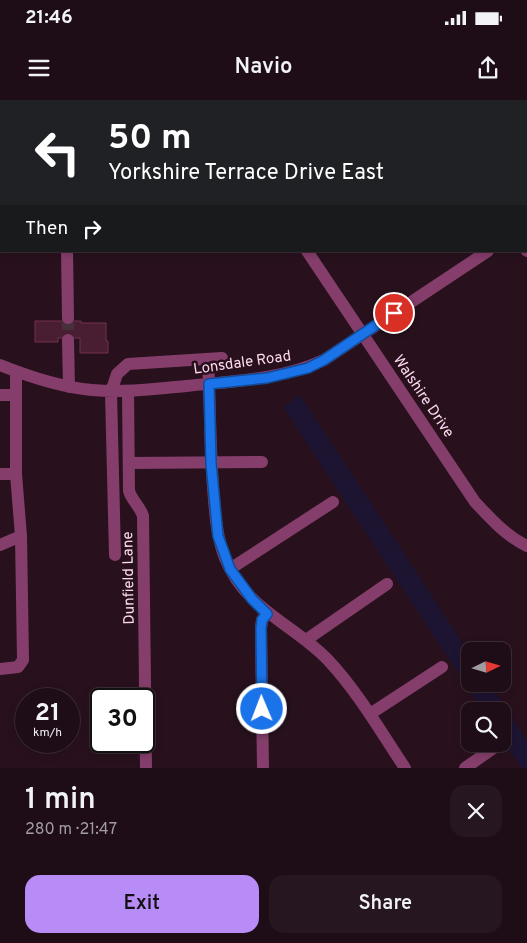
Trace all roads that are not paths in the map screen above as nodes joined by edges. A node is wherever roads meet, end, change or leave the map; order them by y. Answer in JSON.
{"nodes":[{"id":1,"x":67,"y":252,"type":"edge"},
{"id":2,"x":309,"y":252,"type":"edge"},
{"id":3,"x":486,"y":252,"type":"edge"},
{"id":4,"x":68,"y":318,"type":"tunnel mouth"},
{"id":5,"x":362,"y":334,"type":"junction"},
{"id":6,"x":68,"y":340,"type":"tunnel mouth"},
{"id":7,"x":222,"y":358,"type":"dead end"},
{"id":8,"x":208,"y":359,"type":"junction"},
{"id":9,"x":0,"y":365,"type":"edge"},
{"id":10,"x":16,"y":372,"type":"junction"},
{"id":11,"x":209,"y":384,"type":"junction"},
{"id":12,"x":69,"y":387,"type":"junction"},
{"id":13,"x":128,"y":391,"type":"junction"},
{"id":14,"x":111,"y":392,"type":"junction"},
{"id":15,"x":0,"y":394,"type":"edge"},
{"id":16,"x":14,"y":395,"type":"junction"},
{"id":17,"x":262,"y":462,"type":"dead end"},
{"id":18,"x":128,"y":463,"type":"junction"},
{"id":19,"x":211,"y":463,"type":"junction"},
{"id":20,"x":0,"y":474,"type":"edge"},
{"id":21,"x":16,"y":474,"type":"junction"},
{"id":22,"x":333,"y":502,"type":"dead end"},
{"id":23,"x":21,"y":536,"type":"junction"},
{"id":24,"x":0,"y":545,"type":"edge"},
{"id":25,"x":527,"y":546,"type":"edge"},
{"id":26,"x":115,"y":555,"type":"dead end"},
{"id":27,"x":230,"y":569,"type":"junction"},
{"id":28,"x":387,"y":584,"type":"dead end"},
{"id":29,"x":267,"y":614,"type":"junction"},
{"id":30,"x":306,"y":640,"type":"junction"},
{"id":31,"x":442,"y":668,"type":"dead end"},
{"id":32,"x":0,"y":669,"type":"edge"},
{"id":33,"x":370,"y":714,"type":"junction"},
{"id":34,"x":488,"y":752,"type":"edge"},
{"id":35,"x":146,"y":768,"type":"edge"},
{"id":36,"x":263,"y":768,"type":"edge"},
{"id":37,"x":405,"y":768,"type":"edge"},
{"id":38,"x":465,"y":768,"type":"edge"}],
"edges":[{"from":1,"to":4,"type":"street"},
{"from":2,"to":5,"type":"street","name":"Walshire Drive"},
{"from":3,"to":5,"type":"street","name":"Lonsdale Road"},
{"from":5,"to":11,"type":"street","name":"Lonsdale Road"},
{"from":5,"to":25,"type":"street","name":"Walshire Drive"},
{"from":6,"to":12,"type":"street"},
{"from":7,"to":8,"type":"street"},
{"from":8,"to":11,"type":"street"},
{"from":8,"to":14,"type":"street"},
{"from":9,"to":10,"type":"street","name":"Lonsdale Road"},
{"from":10,"to":12,"type":"street","name":"Lonsdale Road"},
{"from":10,"to":16,"type":"street"},
{"from":11,"to":13,"type":"street","name":"Lonsdale Road"},
{"from":11,"to":19,"type":"street"},
{"from":12,"to":14,"type":"street","name":"Lonsdale Road"},
{"from":13,"to":14,"type":"street","name":"Lonsdale Road"},
{"from":13,"to":18,"type":"street","name":"Dunfield Lane"},
{"from":14,"to":26,"type":"street"},
{"from":15,"to":16,"type":"street"},
{"from":16,"to":21,"type":"street"},
{"from":17,"to":19,"type":"street"},
{"from":18,"to":19,"type":"street"},
{"from":18,"to":35,"type":"street","name":"Dunfield Lane"},
{"from":19,"to":27,"type":"street"},
{"from":20,"to":21,"type":"street"},
{"from":21,"to":23,"type":"street"},
{"from":22,"to":27,"type":"street"},
{"from":23,"to":24,"type":"street"},
{"from":23,"to":32,"type":"street"},
{"from":27,"to":29,"type":"street"},
{"from":28,"to":30,"type":"street"},
{"from":29,"to":30,"type":"street"},
{"from":29,"to":36,"type":"street"},
{"from":30,"to":33,"type":"street"},
{"from":31,"to":33,"type":"street"},
{"from":33,"to":37,"type":"street"},
{"from":34,"to":38,"type":"street"}]}
